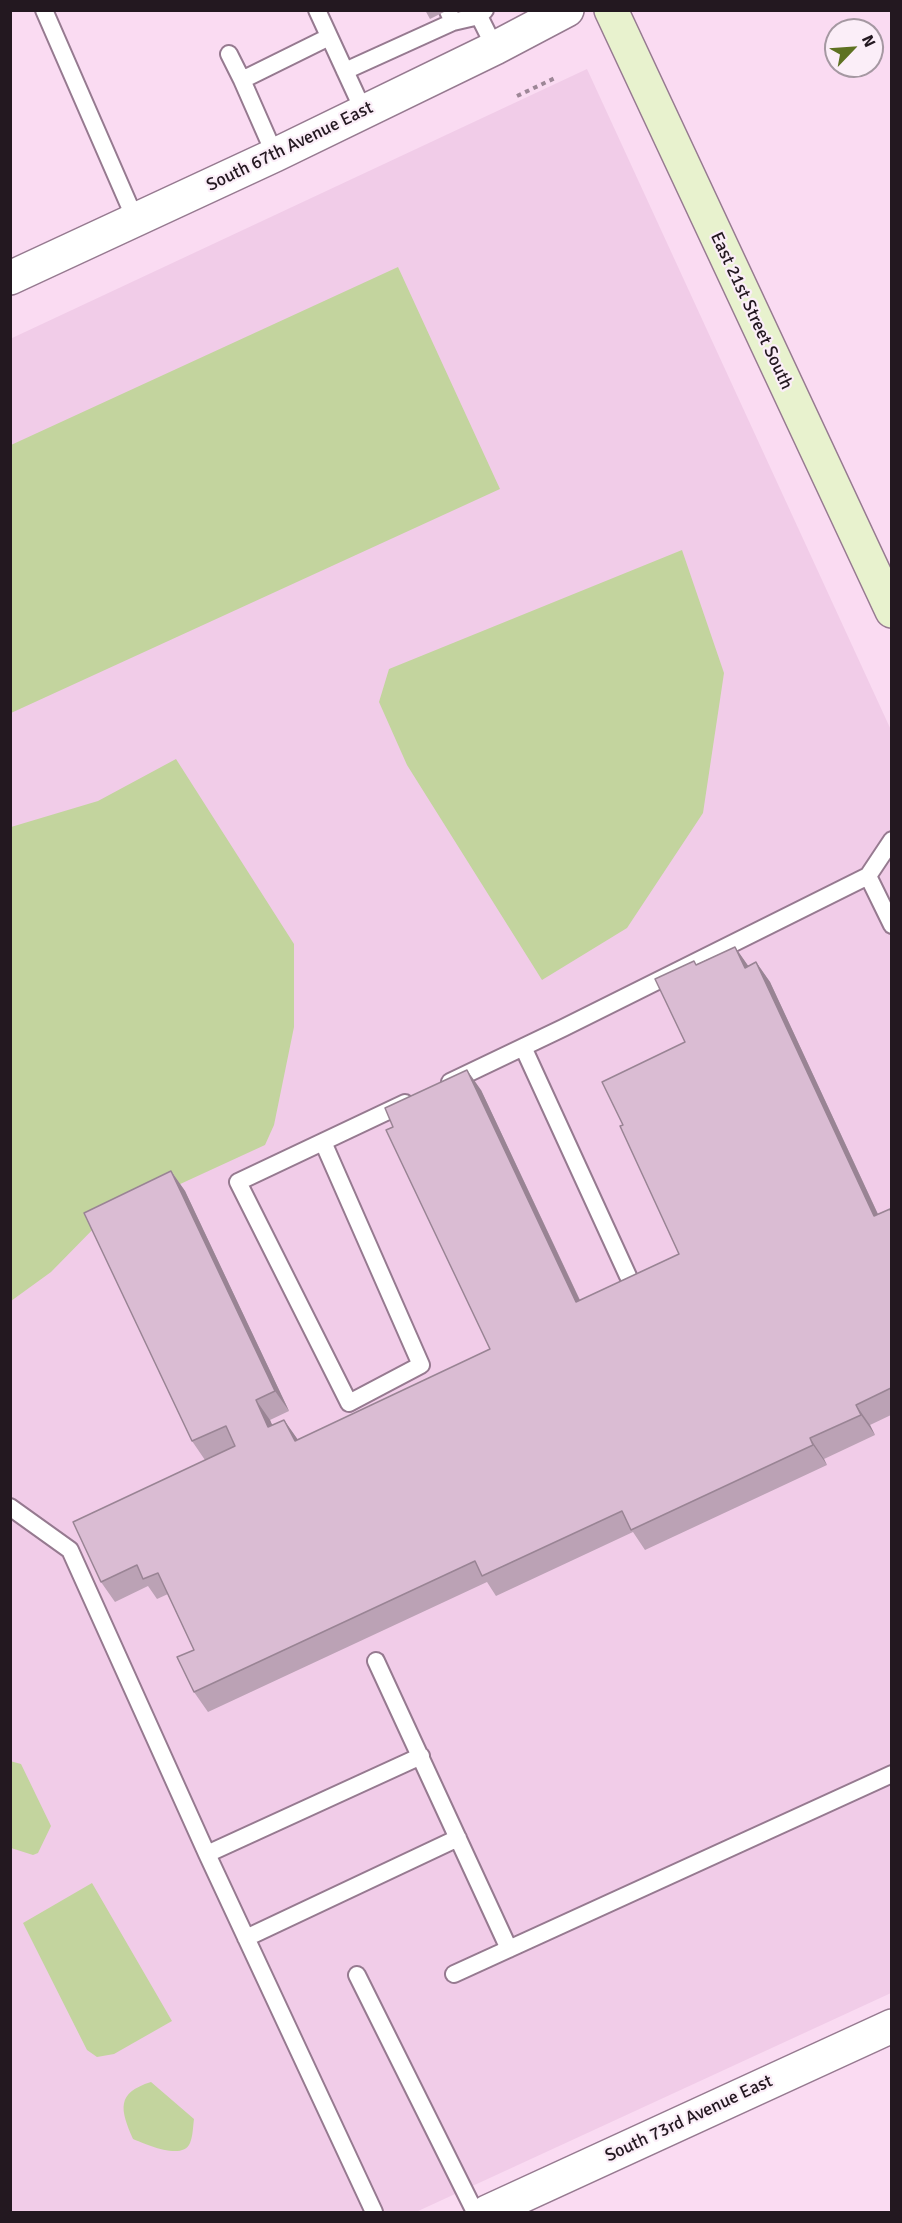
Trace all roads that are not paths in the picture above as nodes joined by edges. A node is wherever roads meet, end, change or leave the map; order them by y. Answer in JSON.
{"nodes":[{"id":1,"x":44,"y":10,"type":"edge"},
{"id":2,"x":317,"y":10,"type":"edge"},
{"id":3,"x":567,"y":10,"type":"edge"},
{"id":4,"x":611,"y":10,"type":"edge"},
{"id":5,"x":480,"y":12,"type":"edge"},
{"id":6,"x":450,"y":16,"type":"edge"},
{"id":7,"x":329,"y":37,"type":"junction"},
{"id":8,"x":495,"y":48,"type":"junction"},
{"id":9,"x":229,"y":54,"type":"dead end"},
{"id":10,"x":345,"y":71,"type":"junction"},
{"id":11,"x":242,"y":80,"type":"junction"},
{"id":12,"x":364,"y":112,"type":"junction"},
{"id":13,"x":275,"y":156,"type":"junction"},
{"id":14,"x":136,"y":221,"type":"junction"},
{"id":15,"x":10,"y":278,"type":"edge"},
{"id":16,"x":891,"y":611,"type":"edge"},
{"id":17,"x":891,"y":840,"type":"edge"},
{"id":18,"x":868,"y":876,"type":"junction"},
{"id":19,"x":891,"y":925,"type":"edge"},
{"id":20,"x":524,"y":1047,"type":"junction"},
{"id":21,"x":439,"y":1087,"type":"edge"},
{"id":22,"x":418,"y":1097,"type":"edge"},
{"id":23,"x":323,"y":1142,"type":"junction"},
{"id":24,"x":628,"y":1276,"type":"edge"},
{"id":25,"x":10,"y":1507,"type":"edge"},
{"id":26,"x":376,"y":1661,"type":"dead end"},
{"id":27,"x":421,"y":1756,"type":"junction"},
{"id":28,"x":891,"y":1774,"type":"edge"},
{"id":29,"x":458,"y":1838,"type":"junction"},
{"id":30,"x":207,"y":1854,"type":"junction"},
{"id":31,"x":246,"y":1938,"type":"junction"},
{"id":32,"x":509,"y":1949,"type":"junction"},
{"id":33,"x":454,"y":1974,"type":"dead end"},
{"id":34,"x":357,"y":1975,"type":"dead end"},
{"id":35,"x":891,"y":2026,"type":"edge"},
{"id":36,"x":374,"y":2212,"type":"edge"},
{"id":37,"x":475,"y":2212,"type":"edge"},
{"id":38,"x":487,"y":2212,"type":"edge"}],
"edges":[{"from":1,"to":14,"type":"lane"},
{"from":2,"to":7,"type":"lane"},
{"from":3,"to":8,"type":"street","name":"South 67th Avenue East"},
{"from":4,"to":16,"type":"main road","name":"East 21st Street South"},
{"from":5,"to":6,"type":"lane"},
{"from":5,"to":8,"type":"lane"},
{"from":6,"to":10,"type":"lane"},
{"from":7,"to":10,"type":"lane"},
{"from":7,"to":11,"type":"lane"},
{"from":8,"to":12,"type":"street","name":"South 67th Avenue East"},
{"from":9,"to":11,"type":"lane"},
{"from":10,"to":12,"type":"lane"},
{"from":11,"to":13,"type":"lane"},
{"from":12,"to":13,"type":"street","name":"South 67th Avenue East"},
{"from":13,"to":14,"type":"street","name":"South 67th Avenue East"},
{"from":14,"to":15,"type":"street","name":"South 67th Avenue East"},
{"from":17,"to":18,"type":"lane"},
{"from":18,"to":19,"type":"lane"},
{"from":18,"to":20,"type":"lane"},
{"from":20,"to":21,"type":"lane"},
{"from":20,"to":24,"type":"lane"},
{"from":22,"to":23,"type":"lane"},
{"from":23,"to":23,"type":"lane"},
{"from":25,"to":30,"type":"lane"},
{"from":26,"to":27,"type":"lane"},
{"from":27,"to":29,"type":"lane"},
{"from":27,"to":30,"type":"lane"},
{"from":28,"to":32,"type":"lane"},
{"from":29,"to":31,"type":"lane"},
{"from":29,"to":32,"type":"lane"},
{"from":30,"to":31,"type":"lane"},
{"from":31,"to":36,"type":"lane"},
{"from":32,"to":33,"type":"lane"},
{"from":34,"to":37,"type":"lane"},
{"from":35,"to":38,"type":"street","name":"South 73rd Avenue East"}]}
